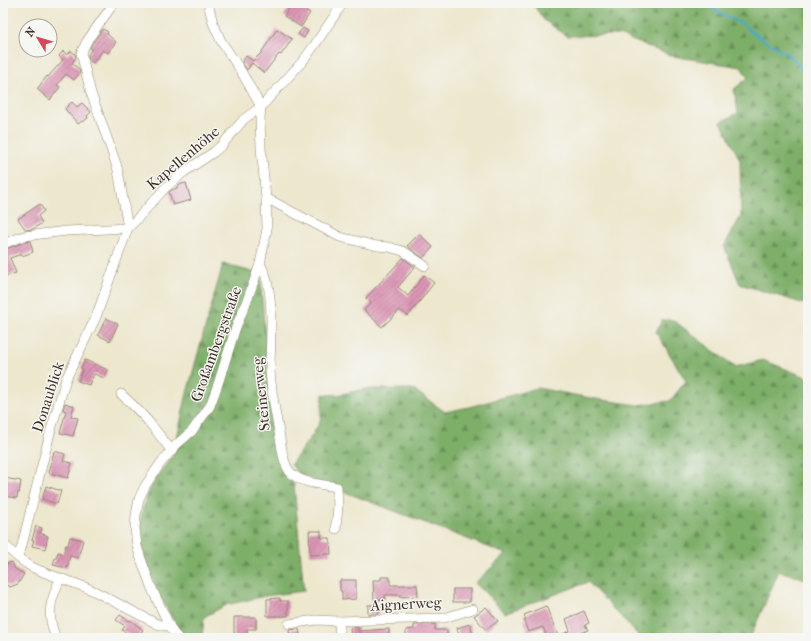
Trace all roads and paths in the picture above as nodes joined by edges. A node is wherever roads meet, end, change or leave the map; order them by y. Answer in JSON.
{"nodes":[{"id":1,"x":114,"y":3,"type":"edge"},
{"id":2,"x":208,"y":3,"type":"edge"},
{"id":3,"x":343,"y":3,"type":"edge"},
{"id":4,"x":261,"y":107,"type":"junction"},
{"id":5,"x":266,"y":198,"type":"junction"},
{"id":6,"x":128,"y":228,"type":"junction"},
{"id":7,"x":3,"y":244,"type":"edge"},
{"id":8,"x":260,"y":264,"type":"junction"},
{"id":9,"x":426,"y":266,"type":"dead end"},
{"id":10,"x":121,"y":394,"type":"dead end"},
{"id":11,"x":172,"y":451,"type":"junction"},
{"id":12,"x":336,"y":529,"type":"dead end"},
{"id":13,"x":3,"y":543,"type":"edge"},
{"id":14,"x":17,"y":556,"type":"junction"},
{"id":15,"x":60,"y":579,"type":"junction"},
{"id":16,"x":473,"y":609,"type":"dead end"},
{"id":17,"x":339,"y":621,"type":"junction"},
{"id":18,"x":289,"y":624,"type":"dead end"},
{"id":19,"x":169,"y":625,"type":"junction"},
{"id":20,"x":56,"y":638,"type":"edge"},
{"id":21,"x":178,"y":638,"type":"edge"},
{"id":22,"x":340,"y":638,"type":"edge"}],
"edges":[{"from":1,"to":6,"type":"street"},
{"from":2,"to":4,"type":"street"},
{"from":3,"to":4,"type":"street"},
{"from":4,"to":5,"type":"street","name":"Großambergstraße"},
{"from":4,"to":6,"type":"street","name":"Kapellenhöhe"},
{"from":5,"to":8,"type":"street","name":"Großambergstraße"},
{"from":5,"to":9,"type":"street"},
{"from":6,"to":7,"type":"street"},
{"from":6,"to":14,"type":"street","name":"Donaublick"},
{"from":8,"to":11,"type":"street","name":"Großambergstraße"},
{"from":8,"to":12,"type":"street","name":"Steinerweg"},
{"from":10,"to":11,"type":"street"},
{"from":11,"to":19,"type":"street","name":"Großambergstraße"},
{"from":13,"to":14,"type":"street"},
{"from":14,"to":15,"type":"street"},
{"from":15,"to":19,"type":"street"},
{"from":15,"to":20,"type":"street"},
{"from":16,"to":17,"type":"street","name":"Aignerweg"},
{"from":17,"to":18,"type":"street","name":"Aignerweg"},
{"from":17,"to":22,"type":"street"},
{"from":19,"to":21,"type":"street","name":"Großambergstraße"}]}
